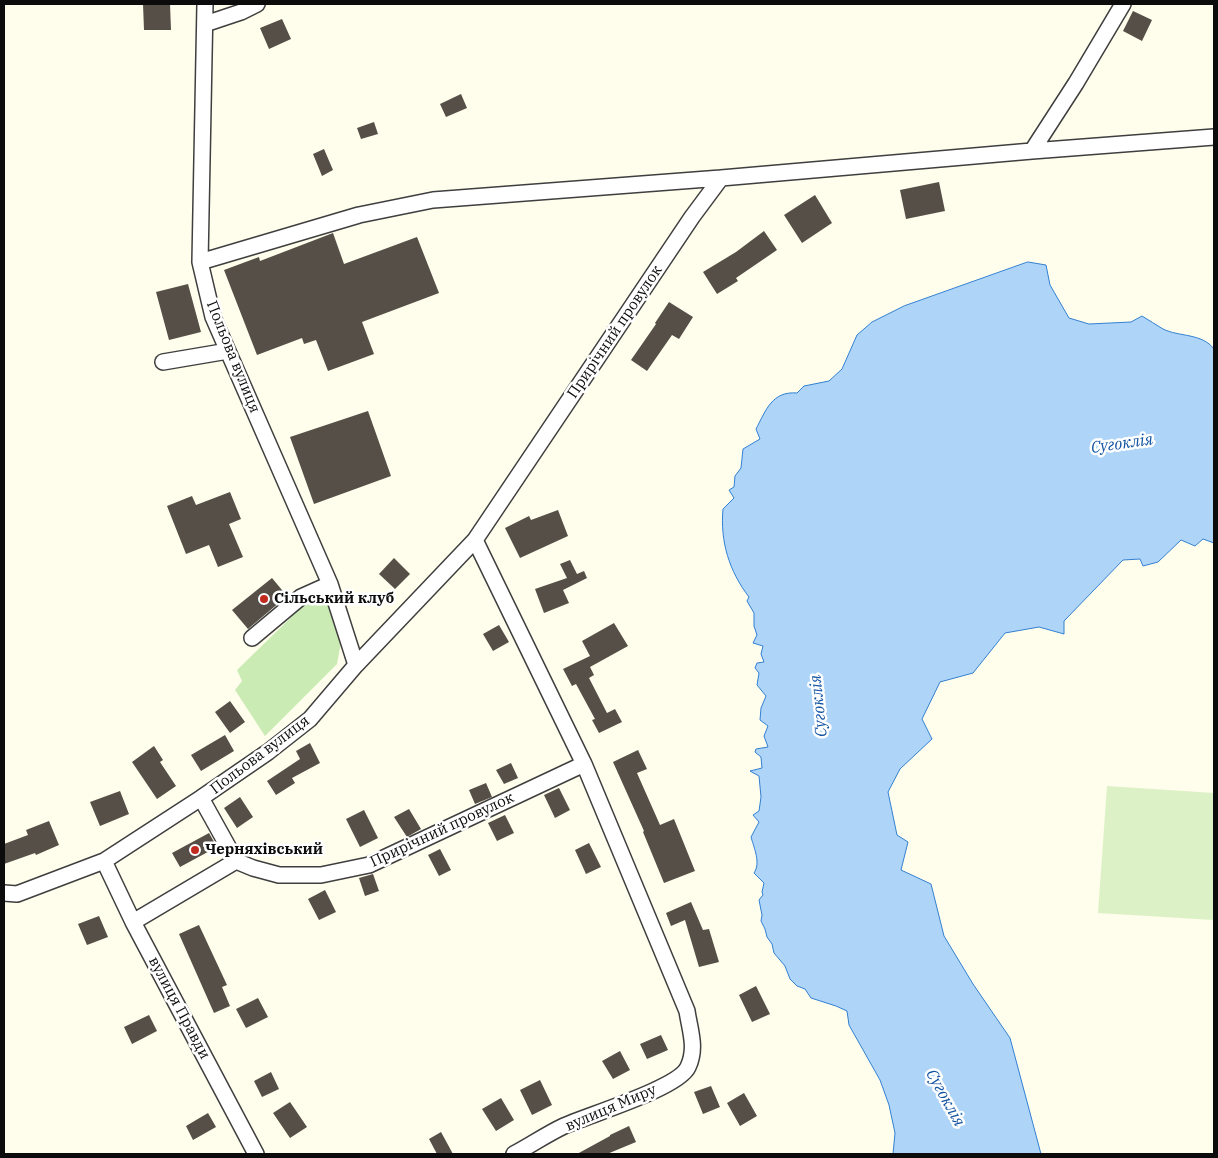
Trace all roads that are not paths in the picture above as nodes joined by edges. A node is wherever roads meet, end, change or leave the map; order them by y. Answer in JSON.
{"nodes":[{"id":1,"x":205,"y":4,"type":"edge"},
{"id":2,"x":257,"y":4,"type":"edge"},
{"id":3,"x":1123,"y":4,"type":"edge"},
{"id":4,"x":205,"y":24,"type":"junction"},
{"id":5,"x":1214,"y":137,"type":"edge"},
{"id":6,"x":1032,"y":151,"type":"junction"},
{"id":7,"x":721,"y":178,"type":"junction"},
{"id":8,"x":200,"y":262,"type":"junction"},
{"id":9,"x":228,"y":350,"type":"junction"},
{"id":10,"x":163,"y":362,"type":"dead end"},
{"id":11,"x":475,"y":540,"type":"junction"},
{"id":12,"x":330,"y":584,"type":"junction"},
{"id":13,"x":252,"y":638,"type":"dead end"},
{"id":14,"x":356,"y":665,"type":"junction"},
{"id":15,"x":584,"y":764,"type":"junction"},
{"id":16,"x":201,"y":798,"type":"junction"},
{"id":17,"x":236,"y":860,"type":"junction"},
{"id":18,"x":104,"y":861,"type":"junction"},
{"id":19,"x":4,"y":893,"type":"edge"},
{"id":20,"x":133,"y":922,"type":"junction"},
{"id":21,"x":256,"y":1154,"type":"edge"},
{"id":22,"x":514,"y":1154,"type":"edge"}],
"edges":[{"from":1,"to":4,"type":"street","name":"Польова вулиця"},
{"from":2,"to":4,"type":"street"},
{"from":3,"to":6,"type":"street"},
{"from":4,"to":8,"type":"street","name":"Польова вулиця"},
{"from":5,"to":6,"type":"street"},
{"from":6,"to":7,"type":"street"},
{"from":7,"to":8,"type":"street"},
{"from":7,"to":11,"type":"street","name":"Прирічний провулок"},
{"from":8,"to":9,"type":"street","name":"Польова вулиця"},
{"from":9,"to":10,"type":"street"},
{"from":9,"to":12,"type":"street","name":"Польова вулиця"},
{"from":11,"to":14,"type":"street","name":"Прирічний провулок"},
{"from":11,"to":15,"type":"street"},
{"from":12,"to":13,"type":"street"},
{"from":12,"to":14,"type":"street","name":"Польова вулиця"},
{"from":14,"to":16,"type":"street","name":"Польова вулиця"},
{"from":15,"to":17,"type":"street","name":"Прирічний провулок"},
{"from":15,"to":22,"type":"street","name":"вулиця Миру"},
{"from":16,"to":17,"type":"street"},
{"from":16,"to":18,"type":"street","name":"Польова вулиця"},
{"from":17,"to":20,"type":"street"},
{"from":18,"to":19,"type":"street","name":"Польова вулиця"},
{"from":18,"to":20,"type":"street","name":"вулиця Правди"},
{"from":20,"to":21,"type":"street","name":"вулиця Правди"}]}
